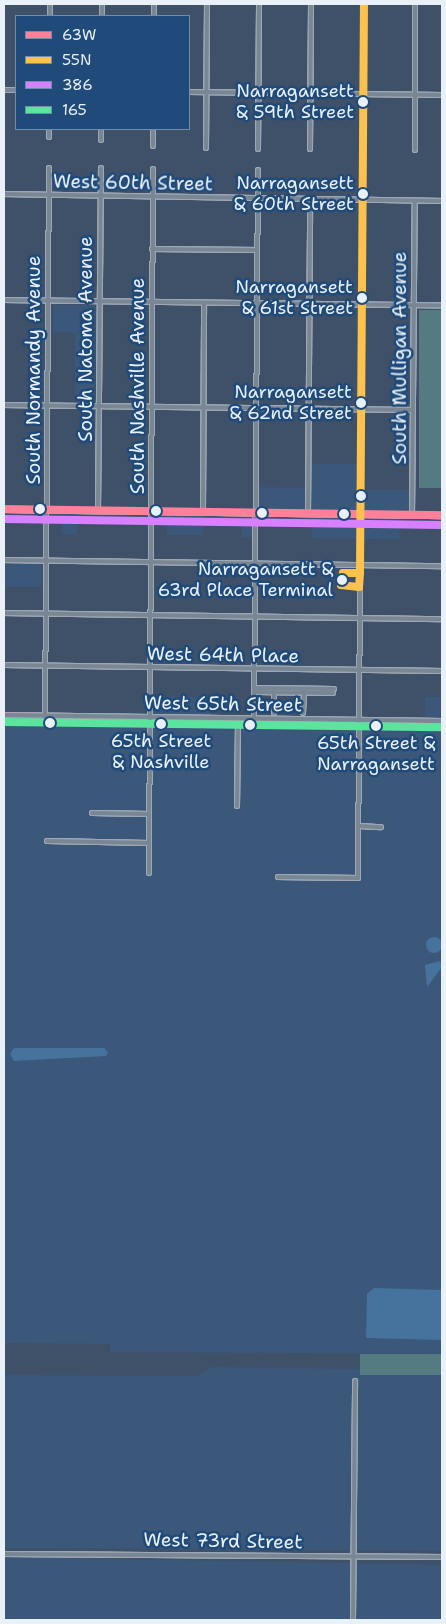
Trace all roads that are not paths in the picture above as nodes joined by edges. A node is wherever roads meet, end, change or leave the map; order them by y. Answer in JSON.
{"nodes":[{"id":1,"x":206,"y":4,"type":"edge"},
{"id":2,"x":259,"y":4,"type":"edge"},
{"id":3,"x":311,"y":4,"type":"edge"},
{"id":4,"x":364,"y":4,"type":"edge"},
{"id":5,"x":416,"y":4,"type":"edge"},
{"id":6,"x":190,"y":92,"type":"edge"},
{"id":7,"x":206,"y":92,"type":"junction"},
{"id":8,"x":258,"y":93,"type":"junction"},
{"id":9,"x":310,"y":94,"type":"junction"},
{"id":10,"x":363,"y":94,"type":"junction"},
{"id":11,"x":415,"y":95,"type":"junction"},
{"id":12,"x":442,"y":95,"type":"edge"},
{"id":13,"x":49,"y":130,"type":"edge"},
{"id":14,"x":101,"y":130,"type":"edge"},
{"id":15,"x":153,"y":130,"type":"edge"},
{"id":16,"x":49,"y":137,"type":"dead end"},
{"id":17,"x":101,"y":140,"type":"dead end"},
{"id":18,"x":153,"y":146,"type":"dead end"},
{"id":19,"x":206,"y":148,"type":"dead end"},
{"id":20,"x":258,"y":149,"type":"dead end"},
{"id":21,"x":310,"y":149,"type":"dead end"},
{"id":22,"x":414,"y":150,"type":"dead end"},
{"id":23,"x":49,"y":168,"type":"dead end"},
{"id":24,"x":101,"y":168,"type":"dead end"},
{"id":25,"x":153,"y":169,"type":"dead end"},
{"id":26,"x":258,"y":170,"type":"dead end"},
{"id":27,"x":4,"y":194,"type":"edge"},
{"id":28,"x":49,"y":195,"type":"junction"},
{"id":29,"x":100,"y":196,"type":"junction"},
{"id":30,"x":153,"y":197,"type":"junction"},
{"id":31,"x":258,"y":198,"type":"junction"},
{"id":32,"x":310,"y":199,"type":"junction"},
{"id":33,"x":362,"y":200,"type":"junction"},
{"id":34,"x":415,"y":201,"type":"junction"},
{"id":35,"x":442,"y":201,"type":"edge"},
{"id":36,"x":152,"y":249,"type":"junction"},
{"id":37,"x":257,"y":250,"type":"junction"},
{"id":38,"x":4,"y":300,"type":"edge"},
{"id":39,"x":48,"y":300,"type":"junction"},
{"id":40,"x":100,"y":301,"type":"junction"},
{"id":41,"x":152,"y":302,"type":"junction"},
{"id":42,"x":204,"y":303,"type":"junction"},
{"id":43,"x":257,"y":304,"type":"junction"},
{"id":44,"x":309,"y":304,"type":"junction"},
{"id":45,"x":361,"y":305,"type":"junction"},
{"id":46,"x":414,"y":305,"type":"junction"},
{"id":47,"x":442,"y":305,"type":"edge"},
{"id":48,"x":4,"y":405,"type":"edge"},
{"id":49,"x":47,"y":405,"type":"junction"},
{"id":50,"x":99,"y":406,"type":"junction"},
{"id":51,"x":151,"y":407,"type":"junction"},
{"id":52,"x":204,"y":408,"type":"junction"},
{"id":53,"x":256,"y":408,"type":"junction"},
{"id":54,"x":308,"y":409,"type":"junction"},
{"id":55,"x":361,"y":410,"type":"junction"},
{"id":56,"x":413,"y":410,"type":"junction"},
{"id":57,"x":4,"y":509,"type":"edge"},
{"id":58,"x":46,"y":510,"type":"junction"},
{"id":59,"x":98,"y":511,"type":"junction"},
{"id":60,"x":151,"y":512,"type":"junction"},
{"id":61,"x":203,"y":512,"type":"junction"},
{"id":62,"x":255,"y":513,"type":"junction"},
{"id":63,"x":308,"y":514,"type":"junction"},
{"id":64,"x":360,"y":515,"type":"junction"},
{"id":65,"x":412,"y":515,"type":"junction"},
{"id":66,"x":442,"y":516,"type":"edge"},
{"id":67,"x":4,"y":560,"type":"edge"},
{"id":68,"x":46,"y":561,"type":"junction"},
{"id":69,"x":151,"y":562,"type":"junction"},
{"id":70,"x":255,"y":564,"type":"junction"},
{"id":71,"x":360,"y":566,"type":"junction"},
{"id":72,"x":442,"y":566,"type":"edge"},
{"id":73,"x":4,"y":614,"type":"edge"},
{"id":74,"x":46,"y":614,"type":"junction"},
{"id":75,"x":150,"y":616,"type":"junction"},
{"id":76,"x":254,"y":617,"type":"junction"},
{"id":77,"x":359,"y":619,"type":"junction"},
{"id":78,"x":442,"y":619,"type":"edge"},
{"id":79,"x":4,"y":665,"type":"edge"},
{"id":80,"x":46,"y":666,"type":"junction"},
{"id":81,"x":150,"y":668,"type":"junction"},
{"id":82,"x":254,"y":669,"type":"junction"},
{"id":83,"x":359,"y":670,"type":"junction"},
{"id":84,"x":442,"y":671,"type":"edge"},
{"id":85,"x":254,"y":690,"type":"junction"},
{"id":86,"x":274,"y":690,"type":"junction"},
{"id":87,"x":304,"y":690,"type":"junction"},
{"id":88,"x":334,"y":691,"type":"dead end"},
{"id":89,"x":274,"y":713,"type":"dead end"},
{"id":90,"x":303,"y":713,"type":"dead end"},
{"id":91,"x":4,"y":715,"type":"edge"},
{"id":92,"x":46,"y":716,"type":"junction"},
{"id":93,"x":150,"y":717,"type":"junction"},
{"id":94,"x":238,"y":718,"type":"junction"},
{"id":95,"x":254,"y":718,"type":"junction"},
{"id":96,"x":359,"y":720,"type":"junction"},
{"id":97,"x":442,"y":721,"type":"edge"},
{"id":98,"x":4,"y":722,"type":"edge"},
{"id":99,"x":46,"y":722,"type":"junction"},
{"id":100,"x":150,"y":723,"type":"junction"},
{"id":101,"x":238,"y":725,"type":"junction"},
{"id":102,"x":254,"y":725,"type":"junction"},
{"id":103,"x":359,"y":727,"type":"junction"},
{"id":104,"x":442,"y":727,"type":"edge"},
{"id":105,"x":237,"y":806,"type":"dead end"},
{"id":106,"x":92,"y":813,"type":"dead end"},
{"id":107,"x":149,"y":814,"type":"junction"},
{"id":108,"x":359,"y":826,"type":"junction"},
{"id":109,"x":381,"y":827,"type":"dead end"},
{"id":110,"x":47,"y":841,"type":"dead end"},
{"id":111,"x":149,"y":843,"type":"junction"},
{"id":112,"x":149,"y":873,"type":"dead end"},
{"id":113,"x":278,"y":877,"type":"dead end"},
{"id":114,"x":356,"y":1381,"type":"dead end"},
{"id":115,"x":4,"y":1554,"type":"edge"},
{"id":116,"x":354,"y":1556,"type":"junction"},
{"id":117,"x":442,"y":1557,"type":"edge"},
{"id":118,"x":353,"y":1620,"type":"edge"}],
"edges":[{"from":1,"to":7,"type":"street"},
{"from":2,"to":8,"type":"street"},
{"from":3,"to":9,"type":"street"},
{"from":4,"to":10,"type":"street"},
{"from":5,"to":11,"type":"street"},
{"from":6,"to":7,"type":"street"},
{"from":7,"to":8,"type":"street"},
{"from":7,"to":19,"type":"street"},
{"from":8,"to":9,"type":"street"},
{"from":8,"to":20,"type":"street"},
{"from":9,"to":10,"type":"street"},
{"from":9,"to":21,"type":"street"},
{"from":10,"to":11,"type":"street"},
{"from":10,"to":33,"type":"street"},
{"from":11,"to":12,"type":"street"},
{"from":11,"to":22,"type":"street"},
{"from":13,"to":16,"type":"street"},
{"from":14,"to":17,"type":"street"},
{"from":15,"to":18,"type":"street"},
{"from":23,"to":28,"type":"street","name":"South Normandy Avenue"},
{"from":24,"to":29,"type":"street","name":"South Natoma Avenue"},
{"from":25,"to":30,"type":"street","name":"South Nashville Avenue"},
{"from":26,"to":31,"type":"street"},
{"from":27,"to":28,"type":"street","name":"West 60th Street"},
{"from":28,"to":29,"type":"street","name":"West 60th Street"},
{"from":28,"to":39,"type":"street","name":"South Normandy Avenue"},
{"from":29,"to":30,"type":"street","name":"West 60th Street"},
{"from":29,"to":40,"type":"street","name":"South Natoma Avenue"},
{"from":30,"to":31,"type":"street","name":"West 60th Street"},
{"from":30,"to":36,"type":"street","name":"South Nashville Avenue"},
{"from":31,"to":32,"type":"street","name":"West 60th Street"},
{"from":31,"to":37,"type":"street"},
{"from":32,"to":33,"type":"street","name":"West 60th Street"},
{"from":32,"to":44,"type":"street"},
{"from":33,"to":34,"type":"street","name":"West 60th Street"},
{"from":33,"to":45,"type":"street"},
{"from":34,"to":35,"type":"street","name":"West 60th Street"},
{"from":34,"to":46,"type":"street","name":"South Mulligan Avenue"},
{"from":36,"to":37,"type":"street"},
{"from":36,"to":41,"type":"street","name":"South Nashville Avenue"},
{"from":37,"to":43,"type":"street"},
{"from":38,"to":39,"type":"street"},
{"from":39,"to":40,"type":"street"},
{"from":39,"to":49,"type":"street","name":"South Normandy Avenue"},
{"from":40,"to":41,"type":"street"},
{"from":40,"to":50,"type":"street","name":"South Natoma Avenue"},
{"from":41,"to":42,"type":"street"},
{"from":41,"to":51,"type":"street","name":"South Nashville Avenue"},
{"from":42,"to":43,"type":"street"},
{"from":42,"to":52,"type":"street"},
{"from":43,"to":44,"type":"street"},
{"from":43,"to":53,"type":"street"},
{"from":44,"to":45,"type":"street"},
{"from":44,"to":54,"type":"street"},
{"from":45,"to":46,"type":"street"},
{"from":45,"to":55,"type":"street"},
{"from":46,"to":47,"type":"street"},
{"from":46,"to":56,"type":"street","name":"South Mulligan Avenue"},
{"from":48,"to":49,"type":"street"},
{"from":49,"to":50,"type":"street"},
{"from":49,"to":58,"type":"street","name":"South Normandy Avenue"},
{"from":50,"to":51,"type":"street"},
{"from":50,"to":59,"type":"street","name":"South Natoma Avenue"},
{"from":51,"to":52,"type":"street"},
{"from":51,"to":60,"type":"street","name":"South Nashville Avenue"},
{"from":52,"to":53,"type":"street"},
{"from":52,"to":61,"type":"street"},
{"from":53,"to":54,"type":"street"},
{"from":53,"to":62,"type":"street"},
{"from":54,"to":55,"type":"street"},
{"from":54,"to":63,"type":"street"},
{"from":55,"to":56,"type":"street"},
{"from":55,"to":64,"type":"street"},
{"from":56,"to":65,"type":"street","name":"South Mulligan Avenue"},
{"from":57,"to":58,"type":"main road"},
{"from":58,"to":59,"type":"main road"},
{"from":58,"to":68,"type":"street","name":"South Normandy Avenue"},
{"from":59,"to":60,"type":"main road"},
{"from":60,"to":61,"type":"main road"},
{"from":60,"to":69,"type":"street","name":"South Nashville Avenue"},
{"from":61,"to":62,"type":"main road"},
{"from":62,"to":63,"type":"main road"},
{"from":62,"to":70,"type":"street"},
{"from":63,"to":64,"type":"main road"},
{"from":64,"to":65,"type":"main road"},
{"from":64,"to":71,"type":"street"},
{"from":65,"to":66,"type":"main road"},
{"from":67,"to":68,"type":"street"},
{"from":68,"to":69,"type":"street"},
{"from":68,"to":74,"type":"street","name":"South Normandy Avenue"},
{"from":69,"to":70,"type":"street"},
{"from":69,"to":75,"type":"street","name":"South Nashville Avenue"},
{"from":70,"to":71,"type":"street"},
{"from":70,"to":76,"type":"street"},
{"from":71,"to":72,"type":"street"},
{"from":71,"to":77,"type":"street"},
{"from":73,"to":74,"type":"street"},
{"from":74,"to":75,"type":"street"},
{"from":74,"to":80,"type":"street","name":"South Normandy Avenue"},
{"from":75,"to":76,"type":"street"},
{"from":75,"to":81,"type":"street","name":"South Nashville Avenue"},
{"from":76,"to":77,"type":"street"},
{"from":76,"to":82,"type":"street"},
{"from":77,"to":78,"type":"street"},
{"from":77,"to":83,"type":"street"},
{"from":79,"to":80,"type":"street","name":"West 64th Place"},
{"from":80,"to":81,"type":"street","name":"West 64th Place"},
{"from":80,"to":92,"type":"street","name":"South Normandy Avenue"},
{"from":81,"to":82,"type":"street","name":"West 64th Place"},
{"from":81,"to":93,"type":"street","name":"South Nashville Avenue"},
{"from":82,"to":83,"type":"street","name":"West 64th Place"},
{"from":82,"to":85,"type":"street"},
{"from":83,"to":84,"type":"street","name":"West 64th Place"},
{"from":83,"to":96,"type":"street"},
{"from":85,"to":86,"type":"street"},
{"from":85,"to":95,"type":"street"},
{"from":86,"to":87,"type":"street"},
{"from":86,"to":89,"type":"street"},
{"from":87,"to":88,"type":"street"},
{"from":87,"to":90,"type":"street"},
{"from":91,"to":92,"type":"street","name":"West 65th Street"},
{"from":92,"to":93,"type":"street","name":"West 65th Street"},
{"from":92,"to":99,"type":"street","name":"South Normandy Avenue"},
{"from":93,"to":94,"type":"street","name":"West 65th Street"},
{"from":93,"to":100,"type":"street","name":"South Nashville Avenue"},
{"from":94,"to":95,"type":"street","name":"West 65th Street"},
{"from":94,"to":101,"type":"street"},
{"from":95,"to":96,"type":"street","name":"West 65th Street"},
{"from":95,"to":102,"type":"street"},
{"from":96,"to":97,"type":"street","name":"West 65th Street"},
{"from":96,"to":103,"type":"street"},
{"from":98,"to":99,"type":"street","name":"West 65th Street"},
{"from":99,"to":100,"type":"street","name":"West 65th Street"},
{"from":100,"to":101,"type":"street","name":"West 65th Street"},
{"from":100,"to":107,"type":"street","name":"South Nashville Avenue"},
{"from":101,"to":102,"type":"street","name":"West 65th Street"},
{"from":101,"to":105,"type":"street"},
{"from":102,"to":103,"type":"street","name":"West 65th Street"},
{"from":103,"to":104,"type":"street","name":"West 65th Street"},
{"from":103,"to":108,"type":"street"},
{"from":106,"to":107,"type":"street"},
{"from":107,"to":111,"type":"street","name":"South Nashville Avenue"},
{"from":108,"to":109,"type":"street"},
{"from":108,"to":113,"type":"street"},
{"from":110,"to":111,"type":"street"},
{"from":111,"to":112,"type":"street","name":"South Nashville Avenue"},
{"from":114,"to":116,"type":"street"},
{"from":115,"to":116,"type":"street","name":"West 73rd Street"},
{"from":116,"to":117,"type":"street","name":"West 73rd Street"},
{"from":116,"to":118,"type":"street"}]}
